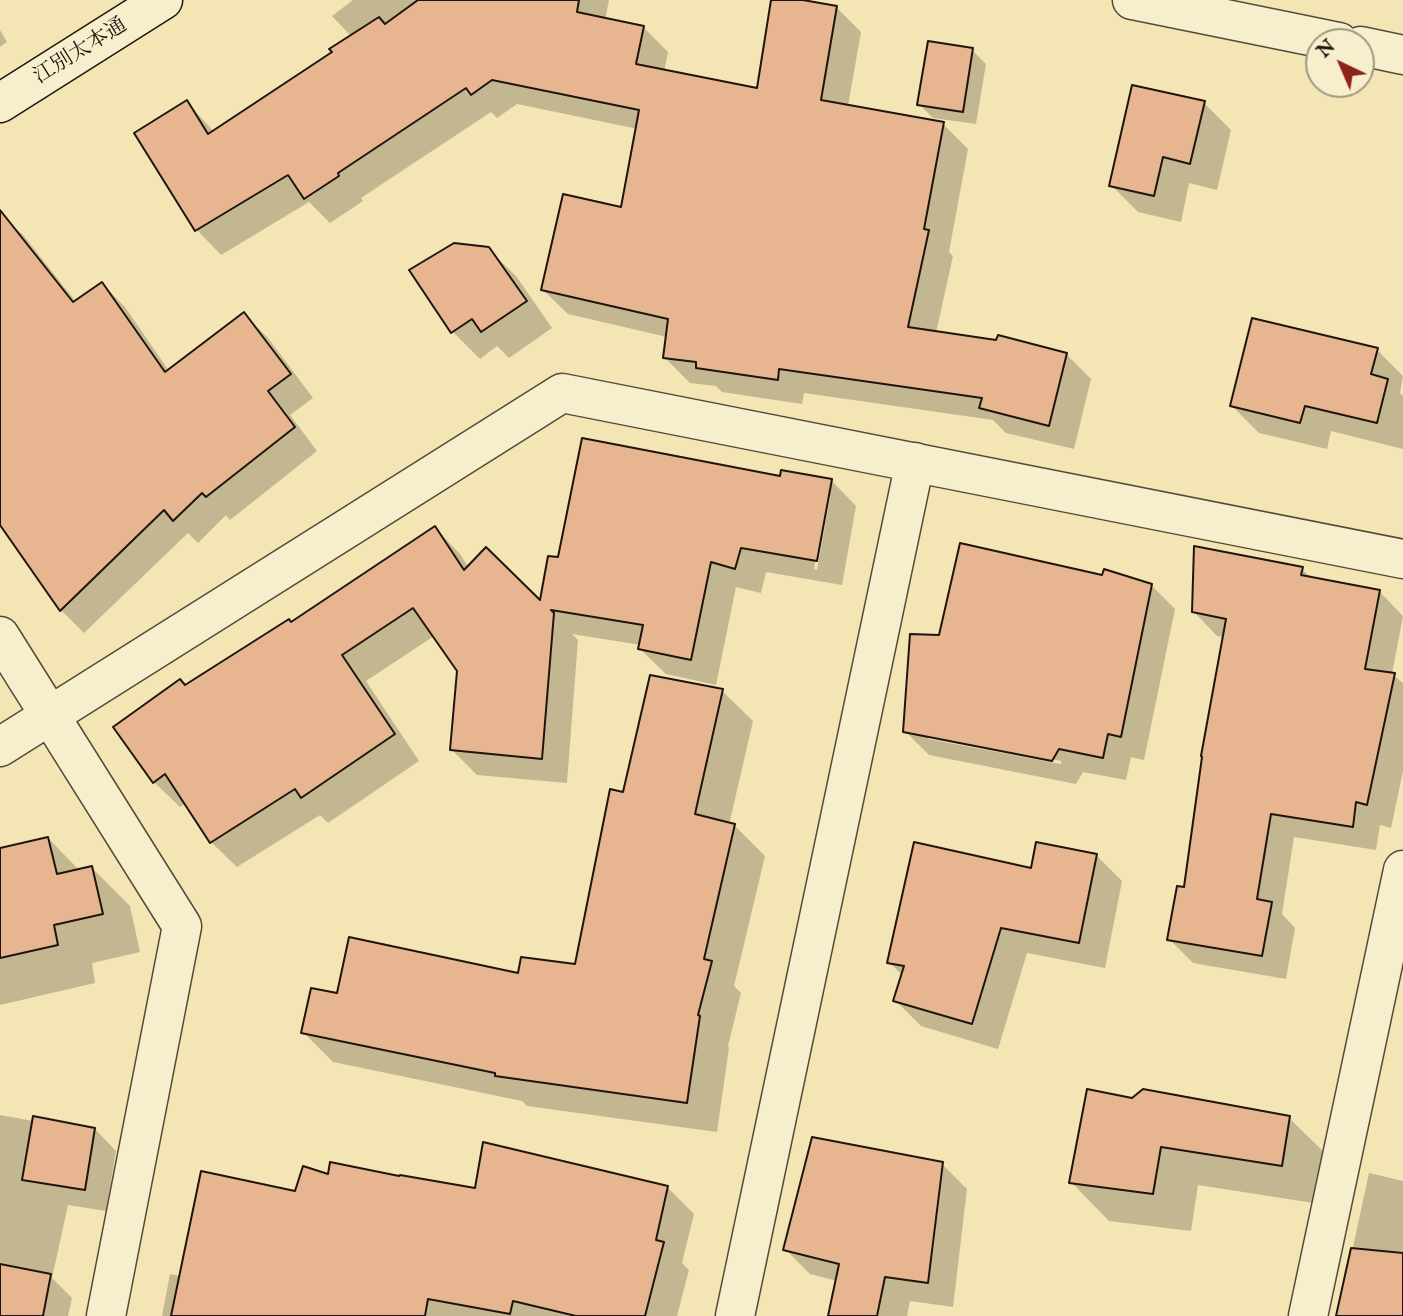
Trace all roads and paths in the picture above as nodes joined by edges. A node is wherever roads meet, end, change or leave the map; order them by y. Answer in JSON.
{"nodes":[{"id":1,"x":163,"y":0,"type":"edge"},
{"id":2,"x":1132,"y":0,"type":"edge"},
{"id":3,"x":1305,"y":35,"type":"edge"},
{"id":4,"x":1375,"y":50,"type":"edge"},
{"id":5,"x":1403,"y":55,"type":"edge"},
{"id":6,"x":0,"y":103,"type":"edge"},
{"id":7,"x":915,"y":462,"type":"junction"},
{"id":8,"x":1403,"y":559,"type":"edge"},
{"id":9,"x":0,"y":636,"type":"edge"},
{"id":10,"x":50,"y":715,"type":"junction"},
{"id":11,"x":0,"y":747,"type":"edge"},
{"id":12,"x":1403,"y":870,"type":"edge"},
{"id":13,"x":106,"y":1316,"type":"edge"},
{"id":14,"x":735,"y":1316,"type":"edge"},
{"id":15,"x":1308,"y":1316,"type":"edge"}],
"edges":[{"from":1,"to":6,"type":"street","name":"江別太本通"},
{"from":2,"to":3,"type":"street"},
{"from":4,"to":5,"type":"street"},
{"from":7,"to":8,"type":"street"},
{"from":7,"to":10,"type":"street"},
{"from":7,"to":14,"type":"street"},
{"from":9,"to":10,"type":"street"},
{"from":10,"to":11,"type":"street"},
{"from":10,"to":13,"type":"street"},
{"from":12,"to":15,"type":"street"}]}
